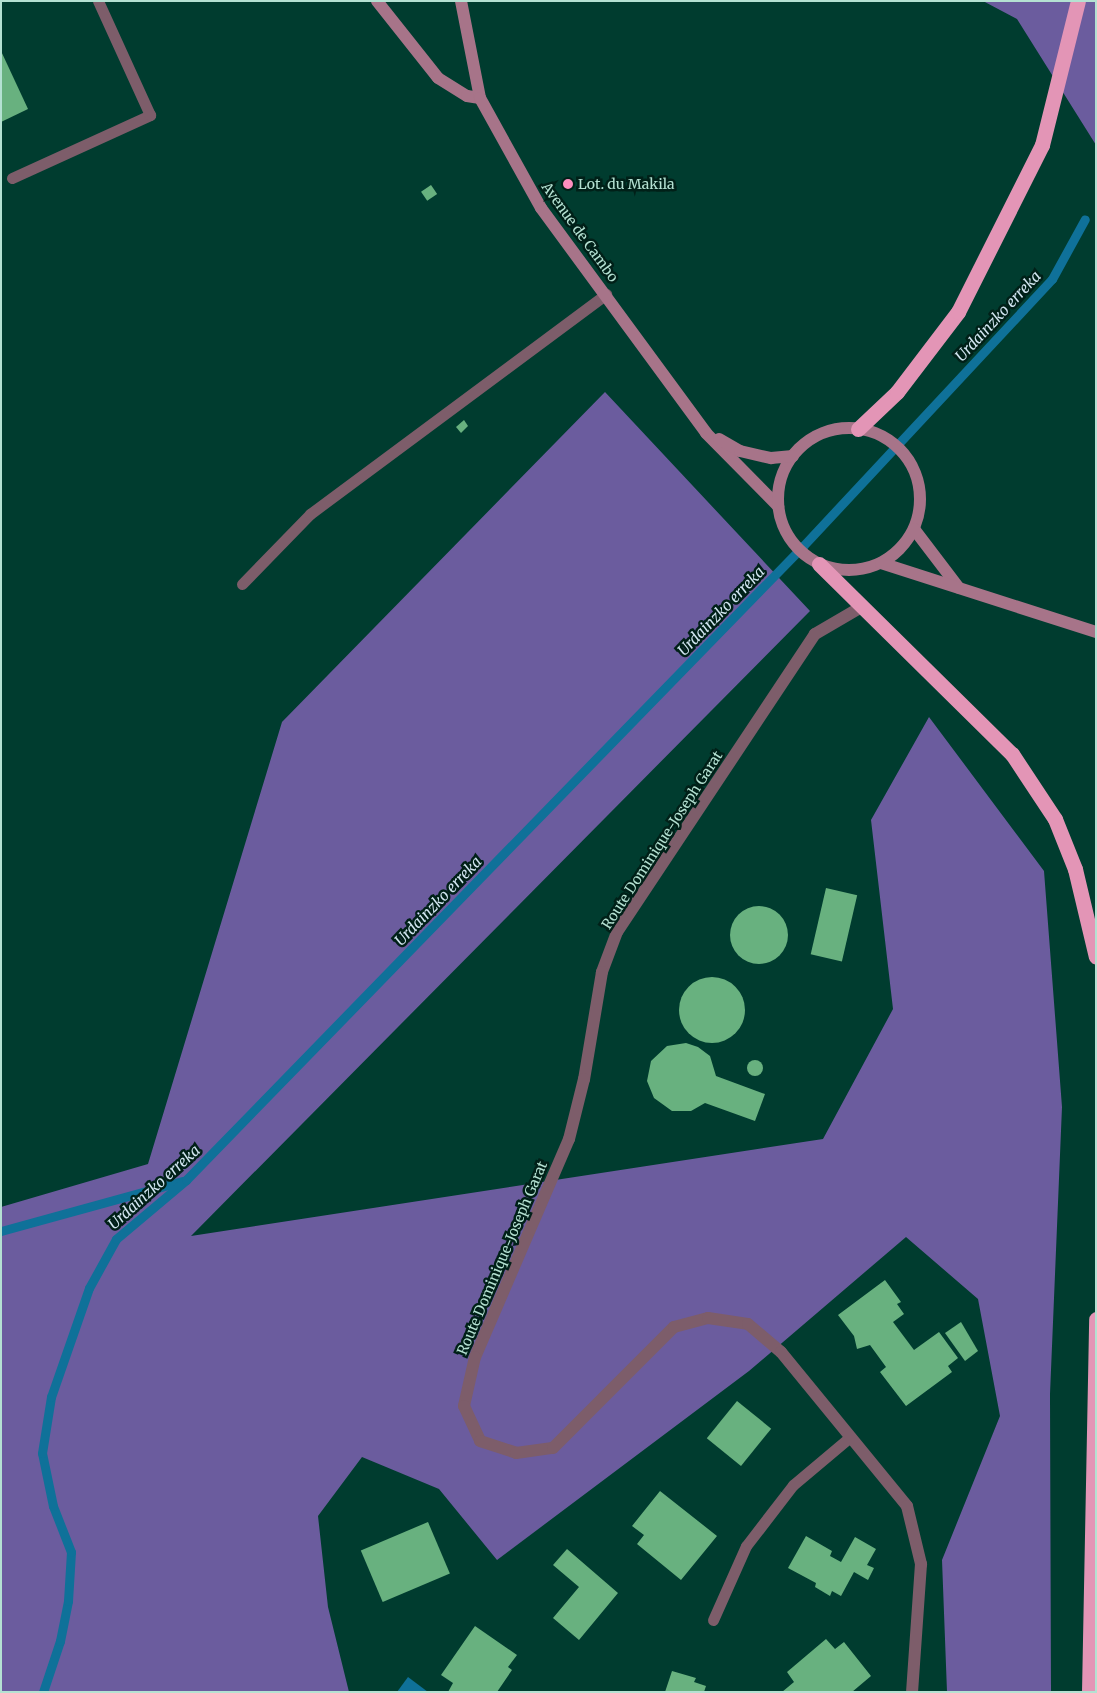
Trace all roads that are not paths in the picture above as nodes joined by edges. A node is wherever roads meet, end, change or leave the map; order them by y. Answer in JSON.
{"nodes":[{"id":1,"x":98,"y":1,"type":"edge"},
{"id":2,"x":377,"y":1,"type":"edge"},
{"id":3,"x":461,"y":1,"type":"edge"},
{"id":4,"x":1078,"y":1,"type":"edge"},
{"id":5,"x":480,"y":98,"type":"junction"},
{"id":6,"x":12,"y":178,"type":"dead end"},
{"id":7,"x":606,"y":294,"type":"junction"},
{"id":8,"x":858,"y":429,"type":"junction"},
{"id":9,"x":706,"y":433,"type":"junction"},
{"id":10,"x":793,"y":456,"type":"junction"},
{"id":11,"x":778,"y":506,"type":"junction"},
{"id":12,"x":914,"y":529,"type":"junction"},
{"id":13,"x":813,"y":560,"type":"junction"},
{"id":14,"x":881,"y":563,"type":"junction"},
{"id":15,"x":242,"y":584,"type":"dead end"},
{"id":16,"x":959,"y":588,"type":"junction"},
{"id":17,"x":863,"y":606,"type":"junction"},
{"id":18,"x":1096,"y":632,"type":"edge"},
{"id":19,"x":1096,"y":957,"type":"edge"},
{"id":20,"x":1096,"y":1319,"type":"edge"},
{"id":21,"x":850,"y":1437,"type":"junction"},
{"id":22,"x":713,"y":1620,"type":"dead end"},
{"id":23,"x":912,"y":1692,"type":"edge"},
{"id":24,"x":1088,"y":1692,"type":"edge"}],
"edges":[{"from":1,"to":6,"type":"lane"},
{"from":2,"to":5,"type":"street"},
{"from":3,"to":5,"type":"street","name":"Avenue de Cambo"},
{"from":4,"to":8,"type":"highway"},
{"from":5,"to":7,"type":"street","name":"Avenue de Cambo"},
{"from":7,"to":9,"type":"street","name":"Avenue de Cambo"},
{"from":7,"to":15,"type":"lane"},
{"from":8,"to":10,"type":"street"},
{"from":8,"to":12,"type":"street"},
{"from":9,"to":10,"type":"street","name":"Avenue de Cambo"},
{"from":9,"to":11,"type":"street","name":"Avenue de Cambo"},
{"from":10,"to":11,"type":"street"},
{"from":11,"to":13,"type":"street"},
{"from":12,"to":14,"type":"street"},
{"from":12,"to":16,"type":"street"},
{"from":13,"to":14,"type":"street"},
{"from":13,"to":17,"type":"highway"},
{"from":14,"to":16,"type":"street"},
{"from":16,"to":18,"type":"street"},
{"from":17,"to":19,"type":"highway"},
{"from":17,"to":21,"type":"street","name":"Route Dominique-Joseph Garat"},
{"from":20,"to":24,"type":"highway"},
{"from":21,"to":22,"type":"lane"},
{"from":21,"to":23,"type":"street","name":"Route Dominique-Joseph Garat"}]}
